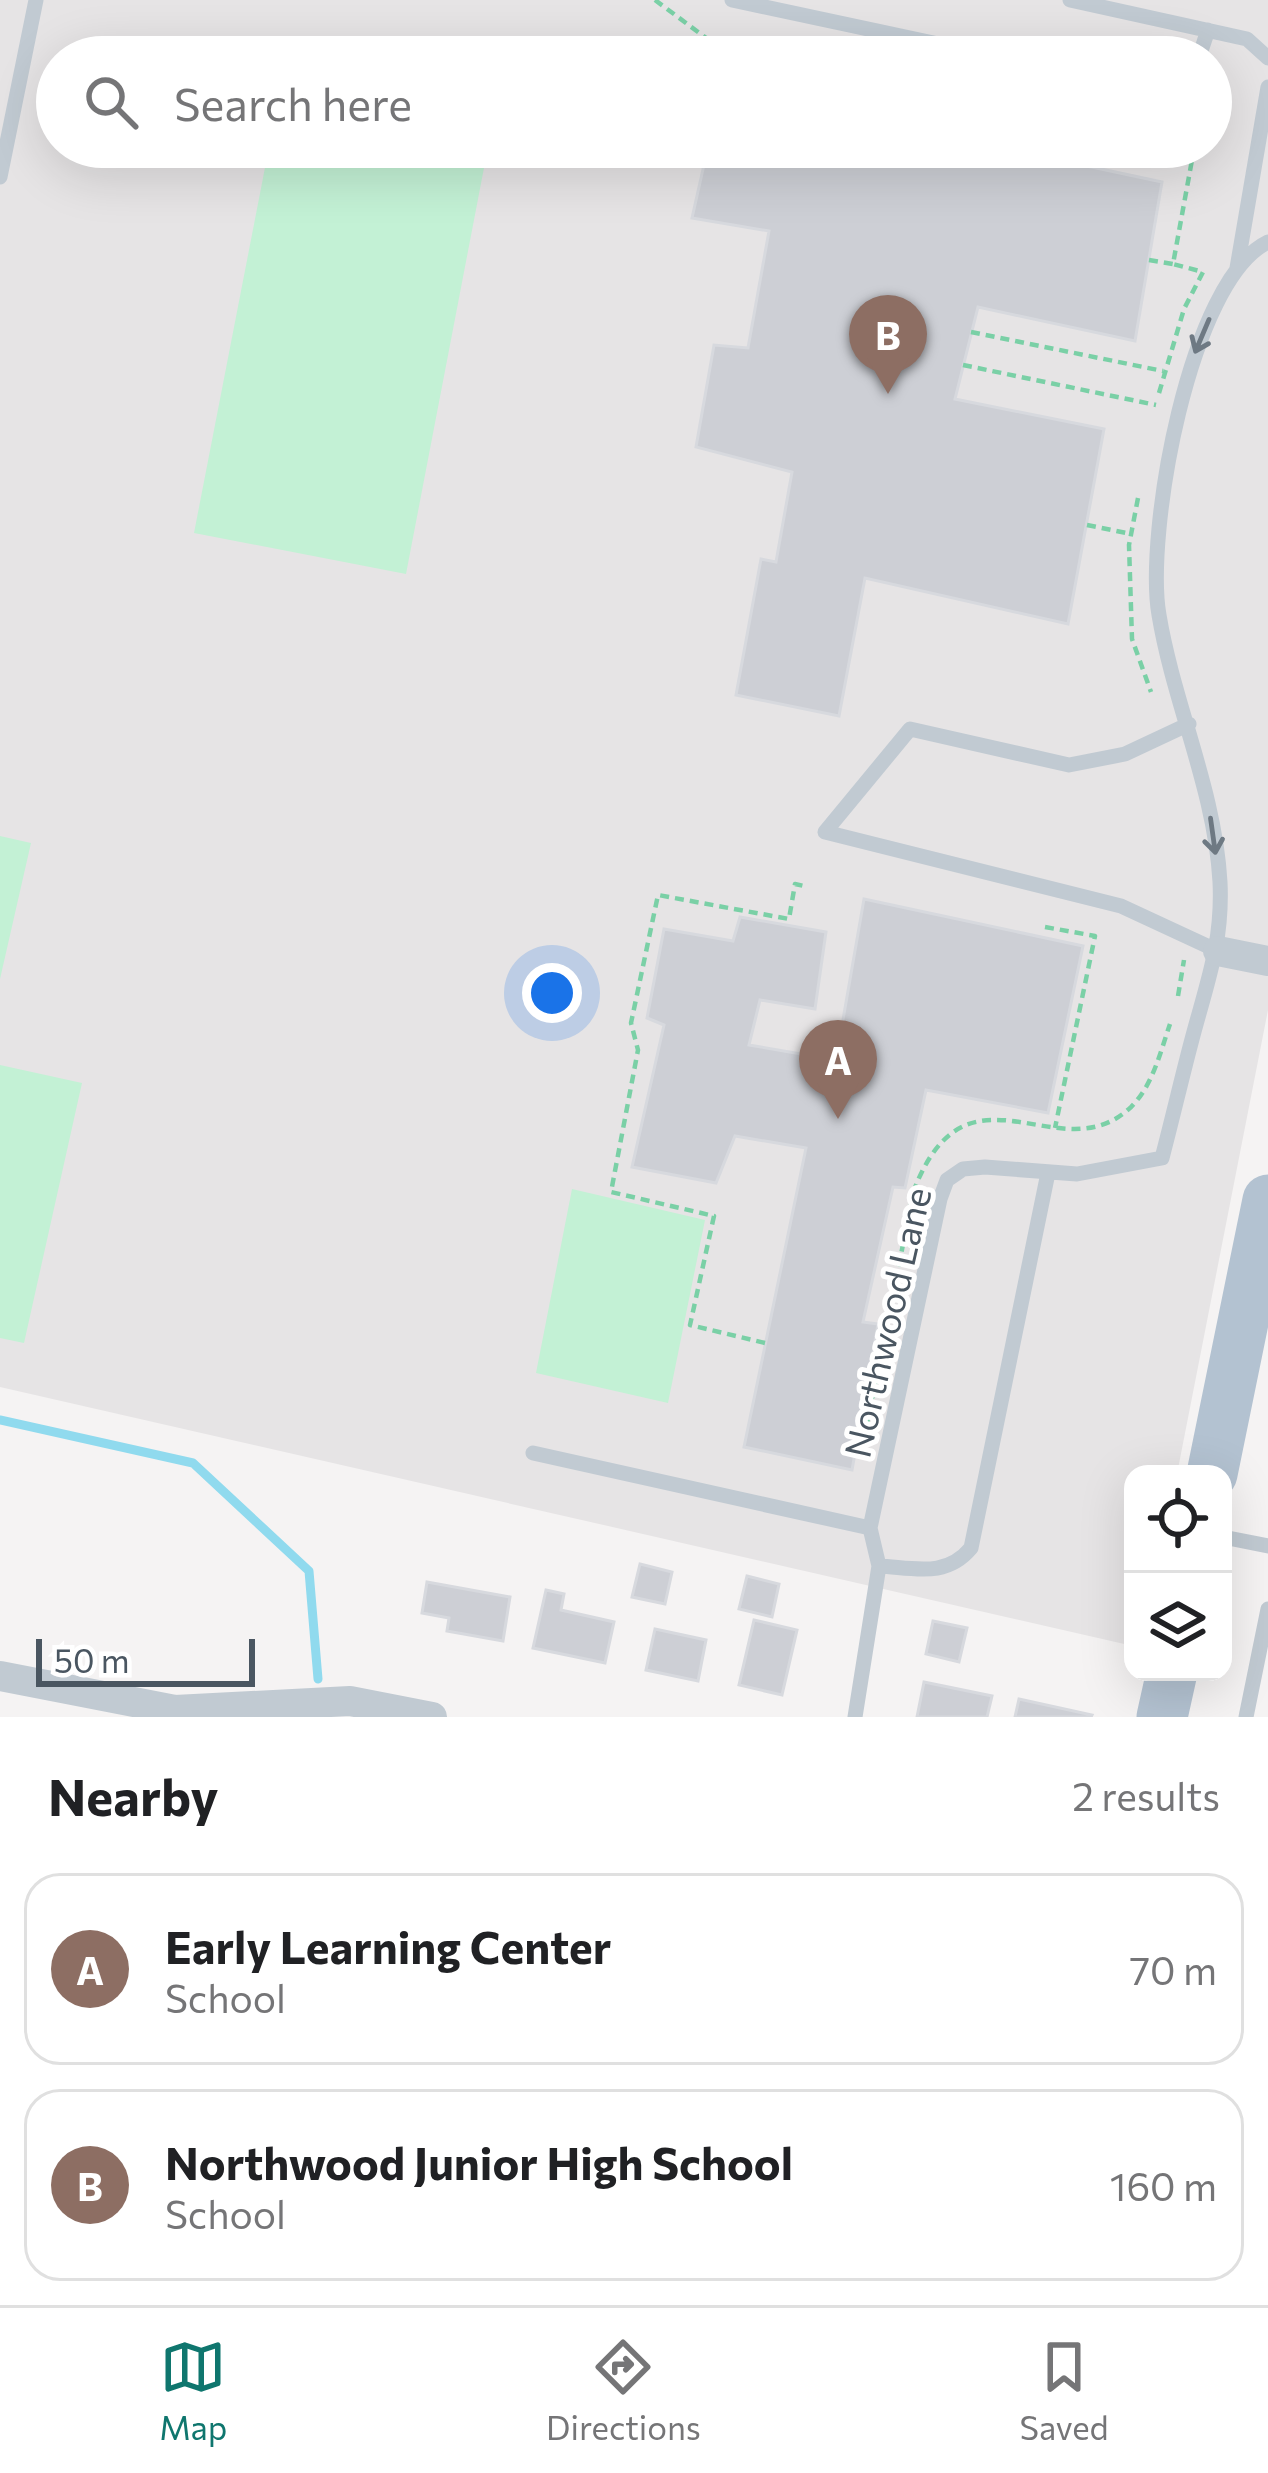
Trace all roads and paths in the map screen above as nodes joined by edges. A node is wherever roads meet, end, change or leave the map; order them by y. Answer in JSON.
{"nodes":[{"id":1,"x":36,"y":0,"type":"edge"},
{"id":2,"x":655,"y":0,"type":"edge"},
{"id":3,"x":732,"y":0,"type":"edge"},
{"id":4,"x":1070,"y":0,"type":"edge"},
{"id":5,"x":1208,"y":30,"type":"junction"},
{"id":6,"x":703,"y":36,"type":"edge"},
{"id":7,"x":901,"y":36,"type":"edge"},
{"id":8,"x":1206,"y":36,"type":"edge"},
{"id":9,"x":1268,"y":58,"type":"edge"},
{"id":10,"x":1268,"y":87,"type":"edge"},
{"id":11,"x":1191,"y":168,"type":"edge"},
{"id":12,"x":0,"y":177,"type":"edge"},
{"id":13,"x":1268,"y":242,"type":"edge"},
{"id":14,"x":1149,"y":260,"type":"dead end"},
{"id":15,"x":1173,"y":264,"type":"junction"},
{"id":16,"x":1236,"y":276,"type":"junction"},
{"id":17,"x":971,"y":332,"type":"dead end"},
{"id":18,"x":963,"y":365,"type":"dead end"},
{"id":19,"x":1163,"y":371,"type":"junction"},
{"id":20,"x":1139,"y":491,"type":"dead end"},
{"id":21,"x":1087,"y":525,"type":"dead end"},
{"id":22,"x":1131,"y":534,"type":"junction"},
{"id":23,"x":1189,"y":724,"type":"junction"},
{"id":24,"x":1167,"y":737,"type":"junction"},
{"id":25,"x":804,"y":886,"type":"dead end"},
{"id":26,"x":1045,"y":927,"type":"dead end"},
{"id":27,"x":1188,"y":938,"type":"junction"},
{"id":28,"x":1218,"y":951,"type":"junction"},
{"id":29,"x":1268,"y":961,"type":"edge"},
{"id":30,"x":1055,"y":1128,"type":"junction"},
{"id":31,"x":1048,"y":1173,"type":"junction"},
{"id":32,"x":1268,"y":1200,"type":"edge"},
{"id":33,"x":766,"y":1343,"type":"dead end"},
{"id":34,"x":864,"y":1438,"type":"dead end"},
{"id":35,"x":533,"y":1453,"type":"dead end"},
{"id":36,"x":1214,"y":1465,"type":"edge"},
{"id":37,"x":870,"y":1528,"type":"junction"},
{"id":38,"x":1232,"y":1539,"type":"edge"},
{"id":39,"x":1268,"y":1546,"type":"edge"},
{"id":40,"x":879,"y":1566,"type":"junction"},
{"id":41,"x":1268,"y":1609,"type":"edge"},
{"id":42,"x":0,"y":1676,"type":"edge"},
{"id":43,"x":1170,"y":1681,"type":"edge"},
{"id":44,"x":431,"y":1717,"type":"edge"},
{"id":45,"x":854,"y":1717,"type":"edge"},
{"id":46,"x":1162,"y":1717,"type":"edge"},
{"id":47,"x":1246,"y":1717,"type":"edge"}],
"edges":[{"from":1,"to":12,"type":"lane"},
{"from":2,"to":6,"type":"path"},
{"from":3,"to":7,"type":"lane"},
{"from":4,"to":5,"type":"lane"},
{"from":5,"to":8,"type":"lane"},
{"from":5,"to":9,"type":"lane"},
{"from":10,"to":16,"type":"lane"},
{"from":11,"to":15,"type":"path"},
{"from":13,"to":16,"type":"lane","name":"Northwood Lane"},
{"from":14,"to":15,"type":"path"},
{"from":15,"to":19,"type":"path"},
{"from":16,"to":23,"type":"lane","name":"Northwood Lane","one_way":true},
{"from":17,"to":19,"type":"path"},
{"from":18,"to":19,"type":"path"},
{"from":20,"to":22,"type":"path"},
{"from":21,"to":22,"type":"path"},
{"from":22,"to":24,"type":"path"},
{"from":23,"to":24,"type":"lane"},
{"from":23,"to":28,"type":"lane","name":"Northwood Lane","one_way":true},
{"from":24,"to":27,"type":"lane"},
{"from":25,"to":33,"type":"path"},
{"from":26,"to":30,"type":"path"},
{"from":27,"to":28,"type":"lane"},
{"from":27,"to":30,"type":"path"},
{"from":28,"to":29,"type":"street"},
{"from":28,"to":31,"type":"lane","name":"Northwood Lane"},
{"from":30,"to":34,"type":"path"},
{"from":31,"to":37,"type":"lane","name":"Northwood Lane"},
{"from":31,"to":40,"type":"lane"},
{"from":32,"to":36,"type":"main road"},
{"from":35,"to":37,"type":"lane"},
{"from":37,"to":40,"type":"lane","name":"Northwood Lane"},
{"from":38,"to":39,"type":"lane"},
{"from":40,"to":45,"type":"lane","name":"Northwood Lane"},
{"from":41,"to":47,"type":"lane"},
{"from":42,"to":44,"type":"street"},
{"from":43,"to":46,"type":"main road"}]}
